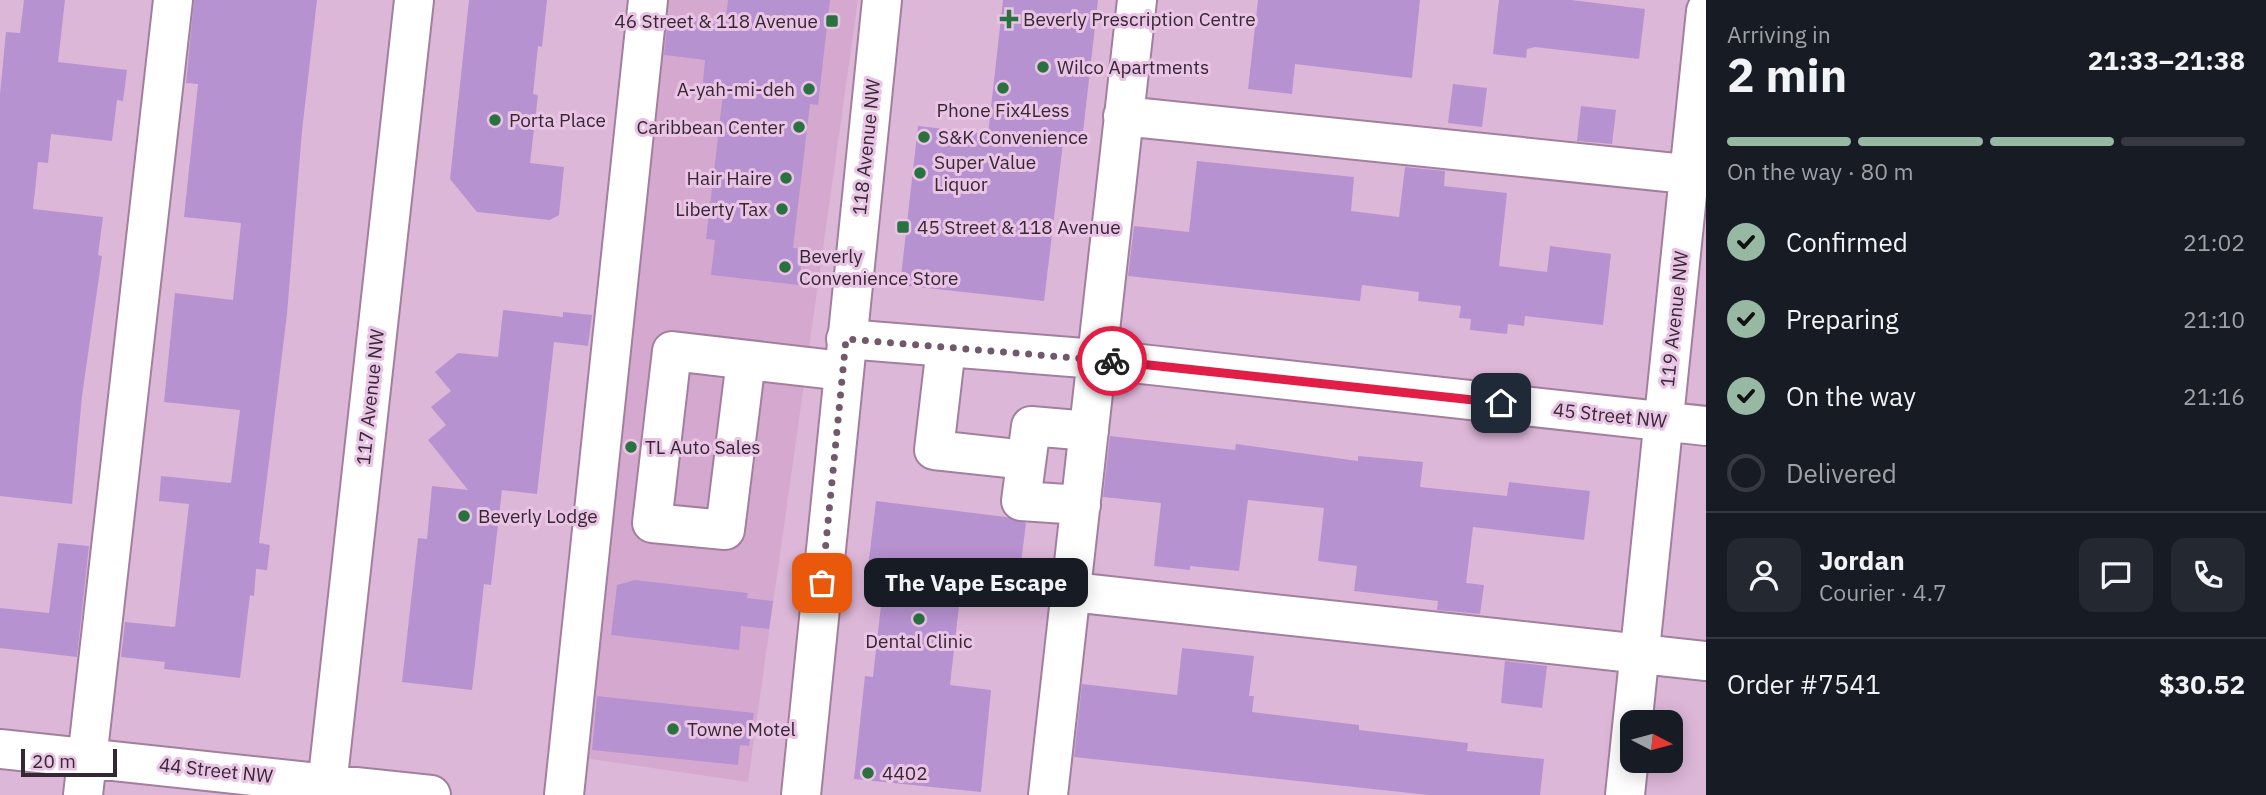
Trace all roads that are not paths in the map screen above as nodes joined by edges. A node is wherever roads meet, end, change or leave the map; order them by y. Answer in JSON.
{"nodes":[{"id":1,"x":173,"y":0,"type":"edge"},
{"id":2,"x":414,"y":0,"type":"edge"},
{"id":3,"x":648,"y":0,"type":"edge"},
{"id":4,"x":882,"y":0,"type":"edge"},
{"id":5,"x":1137,"y":0,"type":"edge"},
{"id":6,"x":1706,"y":11,"type":"edge"},
{"id":7,"x":1123,"y":116,"type":"junction"},
{"id":8,"x":1698,"y":175,"type":"edge"},
{"id":9,"x":946,"y":347,"type":"junction"},
{"id":10,"x":844,"y":355,"type":"junction"},
{"id":11,"x":1096,"y":359,"type":"junction"},
{"id":12,"x":746,"y":360,"type":"junction"},
{"id":13,"x":1663,"y":421,"type":"junction"},
{"id":14,"x":1706,"y":426,"type":"edge"},
{"id":15,"x":1089,"y":431,"type":"junction"},
{"id":16,"x":1026,"y":460,"type":"junction"},
{"id":17,"x":1082,"y":505,"type":"junction"},
{"id":18,"x":1072,"y":592,"type":"junction"},
{"id":19,"x":1639,"y":653,"type":"junction"},
{"id":20,"x":1706,"y":661,"type":"edge"},
{"id":21,"x":0,"y":749,"type":"edge"},
{"id":22,"x":87,"y":757,"type":"junction"},
{"id":23,"x":326,"y":788,"type":"edge"},
{"id":24,"x":83,"y":795,"type":"edge"},
{"id":25,"x":431,"y":795,"type":"edge"},
{"id":26,"x":564,"y":795,"type":"edge"},
{"id":27,"x":801,"y":795,"type":"edge"},
{"id":28,"x":1048,"y":795,"type":"edge"},
{"id":29,"x":1625,"y":795,"type":"edge"}],
"edges":[{"from":1,"to":22,"type":"street"},
{"from":2,"to":23,"type":"street","name":"117 Avenue NW"},
{"from":3,"to":26,"type":"street"},
{"from":4,"to":10,"type":"street","name":"118 Avenue NW"},
{"from":5,"to":7,"type":"street"},
{"from":6,"to":8,"type":"street","name":"119 Avenue NW"},
{"from":7,"to":8,"type":"street"},
{"from":7,"to":11,"type":"street"},
{"from":8,"to":13,"type":"street","name":"119 Avenue NW"},
{"from":9,"to":10,"type":"street","name":"45 Street NW"},
{"from":9,"to":11,"type":"street","name":"45 Street NW"},
{"from":9,"to":16,"type":"street"},
{"from":10,"to":12,"type":"street","name":"45 Street NW"},
{"from":10,"to":27,"type":"street","name":"118 Avenue NW"},
{"from":11,"to":13,"type":"street","name":"45 Street NW"},
{"from":11,"to":15,"type":"street"},
{"from":12,"to":12,"type":"street","name":"45 Street NW"},
{"from":13,"to":14,"type":"street","name":"45 Street NW"},
{"from":13,"to":19,"type":"street","name":"119 Avenue NW"},
{"from":15,"to":16,"type":"street"},
{"from":15,"to":17,"type":"street"},
{"from":16,"to":17,"type":"street"},
{"from":17,"to":18,"type":"street"},
{"from":18,"to":19,"type":"street"},
{"from":18,"to":28,"type":"street"},
{"from":19,"to":20,"type":"street"},
{"from":19,"to":29,"type":"street","name":"119 Avenue NW"},
{"from":21,"to":22,"type":"street","name":"44 Street NW"},
{"from":22,"to":23,"type":"street","name":"44 Street NW"},
{"from":22,"to":24,"type":"street"},
{"from":23,"to":25,"type":"street","name":"44 Street NW"}]}
